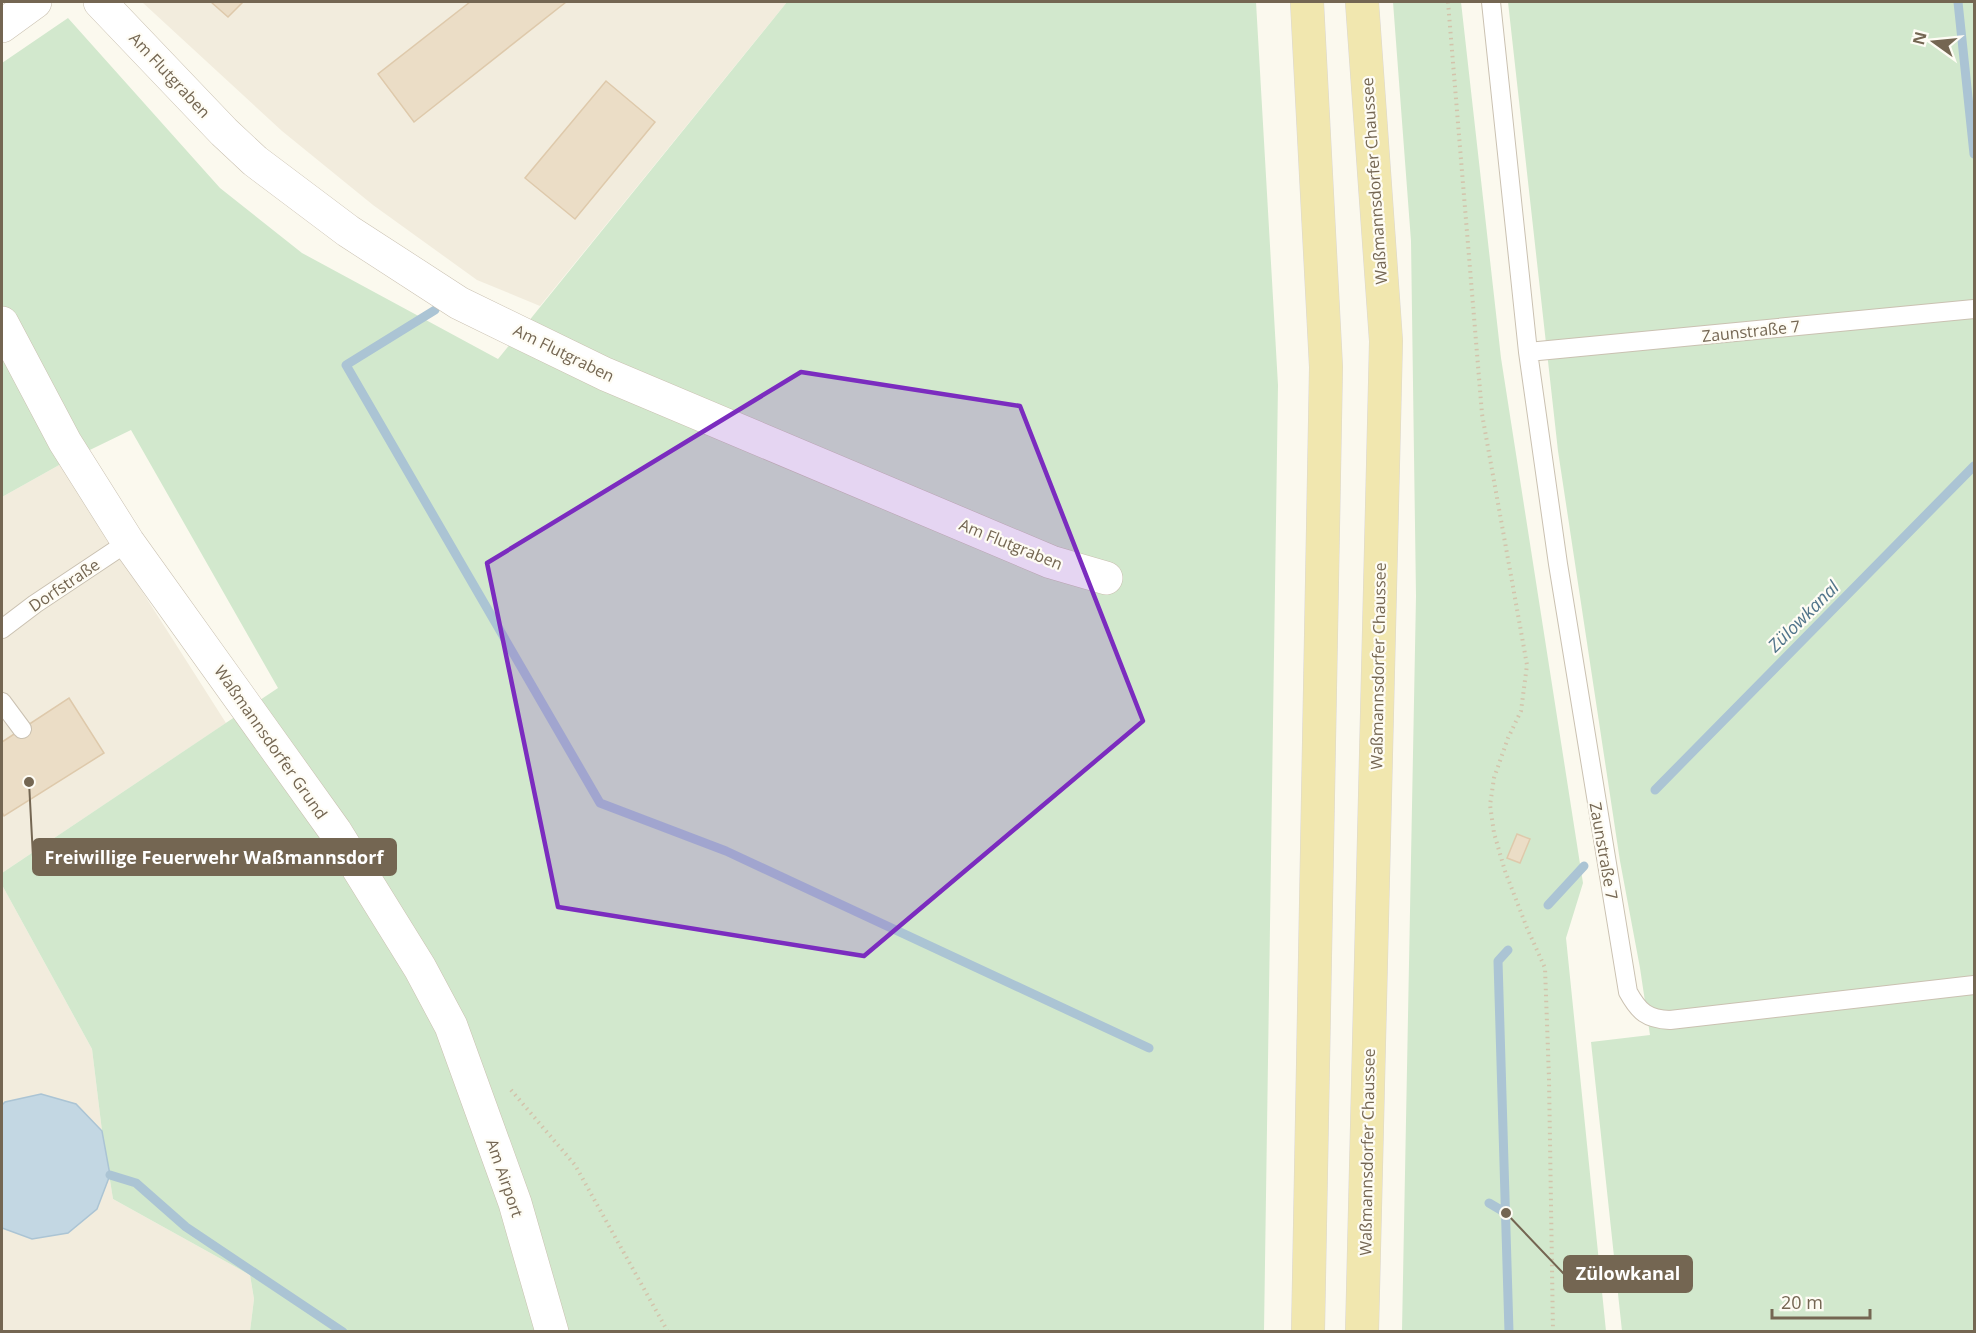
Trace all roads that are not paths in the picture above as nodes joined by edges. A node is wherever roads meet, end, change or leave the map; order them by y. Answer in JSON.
{"nodes":[{"id":1,"x":35,"y":2,"type":"edge"},
{"id":2,"x":100,"y":2,"type":"edge"},
{"id":3,"x":1307,"y":2,"type":"edge"},
{"id":4,"x":1362,"y":2,"type":"edge"},
{"id":5,"x":1491,"y":2,"type":"edge"},
{"id":6,"x":2,"y":26,"type":"edge"},
{"id":7,"x":1974,"y":309,"type":"edge"},
{"id":8,"x":2,"y":323,"type":"edge"},
{"id":9,"x":1528,"y":352,"type":"junction"},
{"id":10,"x":128,"y":542,"type":"junction"},
{"id":11,"x":1106,"y":578,"type":"dead end"},
{"id":12,"x":2,"y":629,"type":"edge"},
{"id":13,"x":2,"y":702,"type":"edge"},
{"id":14,"x":22,"y":729,"type":"dead end"},
{"id":15,"x":1974,"y":985,"type":"edge"},
{"id":16,"x":451,"y":1026,"type":"joint"},
{"id":17,"x":552,"y":1332,"type":"edge"},
{"id":18,"x":1308,"y":1332,"type":"edge"},
{"id":19,"x":1362,"y":1332,"type":"edge"}],
"edges":[{"from":1,"to":6,"type":"street"},
{"from":2,"to":11,"type":"street","name":"Am Flutgraben"},
{"from":3,"to":18,"type":"main road"},
{"from":4,"to":19,"type":"main road","name":"Waßmannsdorfer Chaussee"},
{"from":5,"to":9,"type":"lane","name":"Zaunstraße 7"},
{"from":7,"to":9,"type":"lane","name":"Zaunstraße 7"},
{"from":8,"to":10,"type":"street","name":"Waßmannsdorfer Grund"},
{"from":9,"to":15,"type":"lane","name":"Zaunstraße 7"},
{"from":10,"to":12,"type":"lane","name":"Dorfstraße"},
{"from":10,"to":16,"type":"street","name":"Waßmannsdorfer Grund"},
{"from":13,"to":14,"type":"lane"},
{"from":16,"to":17,"type":"street","name":"Am Airport"}]}
